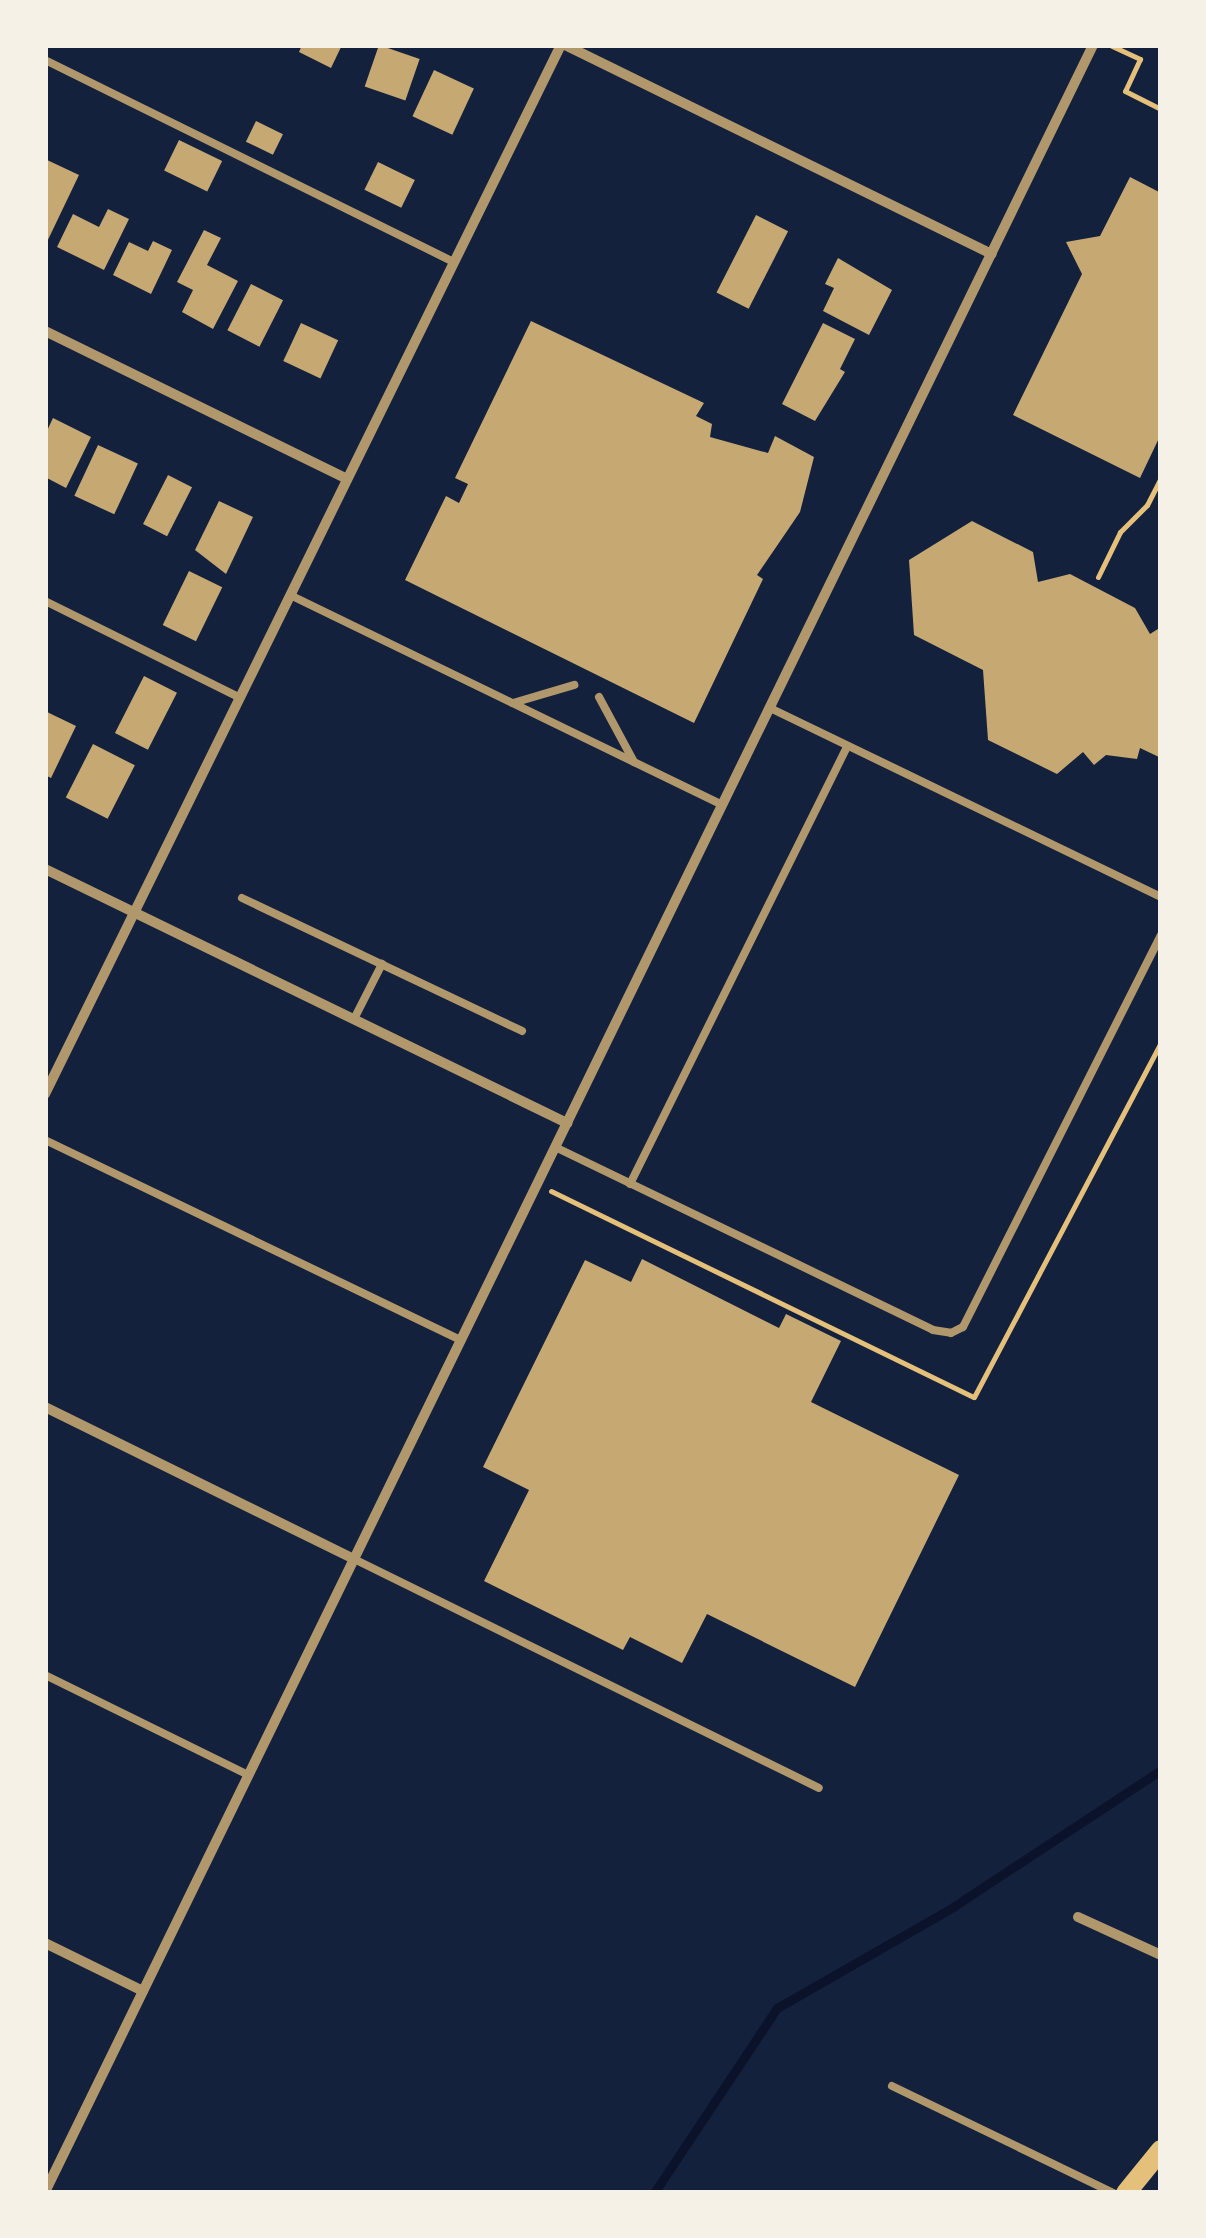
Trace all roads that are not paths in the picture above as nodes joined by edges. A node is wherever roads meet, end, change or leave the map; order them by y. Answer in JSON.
{"nodes":[{"id":1,"x":563,"y":45,"type":"edge"},
{"id":2,"x":1093,"y":45,"type":"edge"},
{"id":3,"x":45,"y":60,"type":"edge"},
{"id":4,"x":991,"y":254,"type":"junction"},
{"id":5,"x":454,"y":262,"type":"junction"},
{"id":6,"x":45,"y":330,"type":"edge"},
{"id":7,"x":347,"y":479,"type":"junction"},
{"id":8,"x":290,"y":595,"type":"junction"},
{"id":9,"x":45,"y":601,"type":"edge"},
{"id":10,"x":574,"y":685,"type":"dead end"},
{"id":11,"x":599,"y":697,"type":"dead end"},
{"id":12,"x":240,"y":698,"type":"junction"},
{"id":13,"x":512,"y":703,"type":"junction"},
{"id":14,"x":770,"y":708,"type":"junction"},
{"id":15,"x":847,"y":746,"type":"junction"},
{"id":16,"x":634,"y":762,"type":"junction"},
{"id":17,"x":722,"y":805,"type":"junction"},
{"id":18,"x":45,"y":868,"type":"edge"},
{"id":19,"x":1161,"y":897,"type":"edge"},
{"id":20,"x":242,"y":898,"type":"dead end"},
{"id":21,"x":134,"y":912,"type":"junction"},
{"id":22,"x":1161,"y":934,"type":"edge"},
{"id":23,"x":382,"y":964,"type":"junction"},
{"id":24,"x":354,"y":1020,"type":"junction"},
{"id":25,"x":522,"y":1031,"type":"dead end"},
{"id":26,"x":45,"y":1094,"type":"edge"},
{"id":27,"x":567,"y":1124,"type":"junction"},
{"id":28,"x":45,"y":1140,"type":"edge"},
{"id":29,"x":555,"y":1147,"type":"junction"},
{"id":30,"x":630,"y":1184,"type":"junction"},
{"id":31,"x":460,"y":1340,"type":"junction"},
{"id":32,"x":45,"y":1407,"type":"edge"},
{"id":33,"x":354,"y":1559,"type":"junction"},
{"id":34,"x":45,"y":1675,"type":"edge"},
{"id":35,"x":248,"y":1775,"type":"junction"},
{"id":36,"x":819,"y":1788,"type":"dead end"},
{"id":37,"x":1078,"y":1916,"type":"dead end"},
{"id":38,"x":45,"y":1943,"type":"edge"},
{"id":39,"x":1161,"y":1955,"type":"edge"},
{"id":40,"x":143,"y":1991,"type":"junction"},
{"id":41,"x":892,"y":2086,"type":"dead end"},
{"id":42,"x":1161,"y":2150,"type":"edge"},
{"id":43,"x":45,"y":2192,"type":"edge"},
{"id":44,"x":1113,"y":2193,"type":"edge"},
{"id":45,"x":1126,"y":2193,"type":"edge"}],
"edges":[{"from":1,"to":4,"type":"street"},
{"from":1,"to":5,"type":"street"},
{"from":2,"to":4,"type":"street"},
{"from":3,"to":5,"type":"lane"},
{"from":4,"to":14,"type":"street"},
{"from":5,"to":7,"type":"street"},
{"from":6,"to":7,"type":"street"},
{"from":7,"to":8,"type":"street"},
{"from":8,"to":12,"type":"street"},
{"from":8,"to":13,"type":"lane"},
{"from":9,"to":12,"type":"lane"},
{"from":10,"to":13,"type":"lane"},
{"from":11,"to":16,"type":"lane"},
{"from":12,"to":21,"type":"street"},
{"from":13,"to":16,"type":"lane"},
{"from":14,"to":15,"type":"lane"},
{"from":14,"to":17,"type":"street"},
{"from":15,"to":19,"type":"lane"},
{"from":15,"to":30,"type":"lane"},
{"from":16,"to":17,"type":"lane"},
{"from":17,"to":27,"type":"street"},
{"from":18,"to":21,"type":"street"},
{"from":20,"to":23,"type":"lane"},
{"from":21,"to":24,"type":"street"},
{"from":21,"to":26,"type":"street"},
{"from":22,"to":30,"type":"lane"},
{"from":23,"to":24,"type":"lane"},
{"from":23,"to":25,"type":"lane"},
{"from":24,"to":27,"type":"street"},
{"from":27,"to":29,"type":"street"},
{"from":28,"to":31,"type":"lane"},
{"from":29,"to":30,"type":"lane"},
{"from":29,"to":31,"type":"street"},
{"from":31,"to":33,"type":"street"},
{"from":32,"to":33,"type":"street"},
{"from":33,"to":35,"type":"street"},
{"from":33,"to":36,"type":"lane"},
{"from":34,"to":35,"type":"lane"},
{"from":35,"to":40,"type":"street"},
{"from":37,"to":39,"type":"street"},
{"from":38,"to":40,"type":"street"},
{"from":40,"to":43,"type":"street"},
{"from":41,"to":44,"type":"lane"},
{"from":42,"to":45,"type":"main road"}]}
